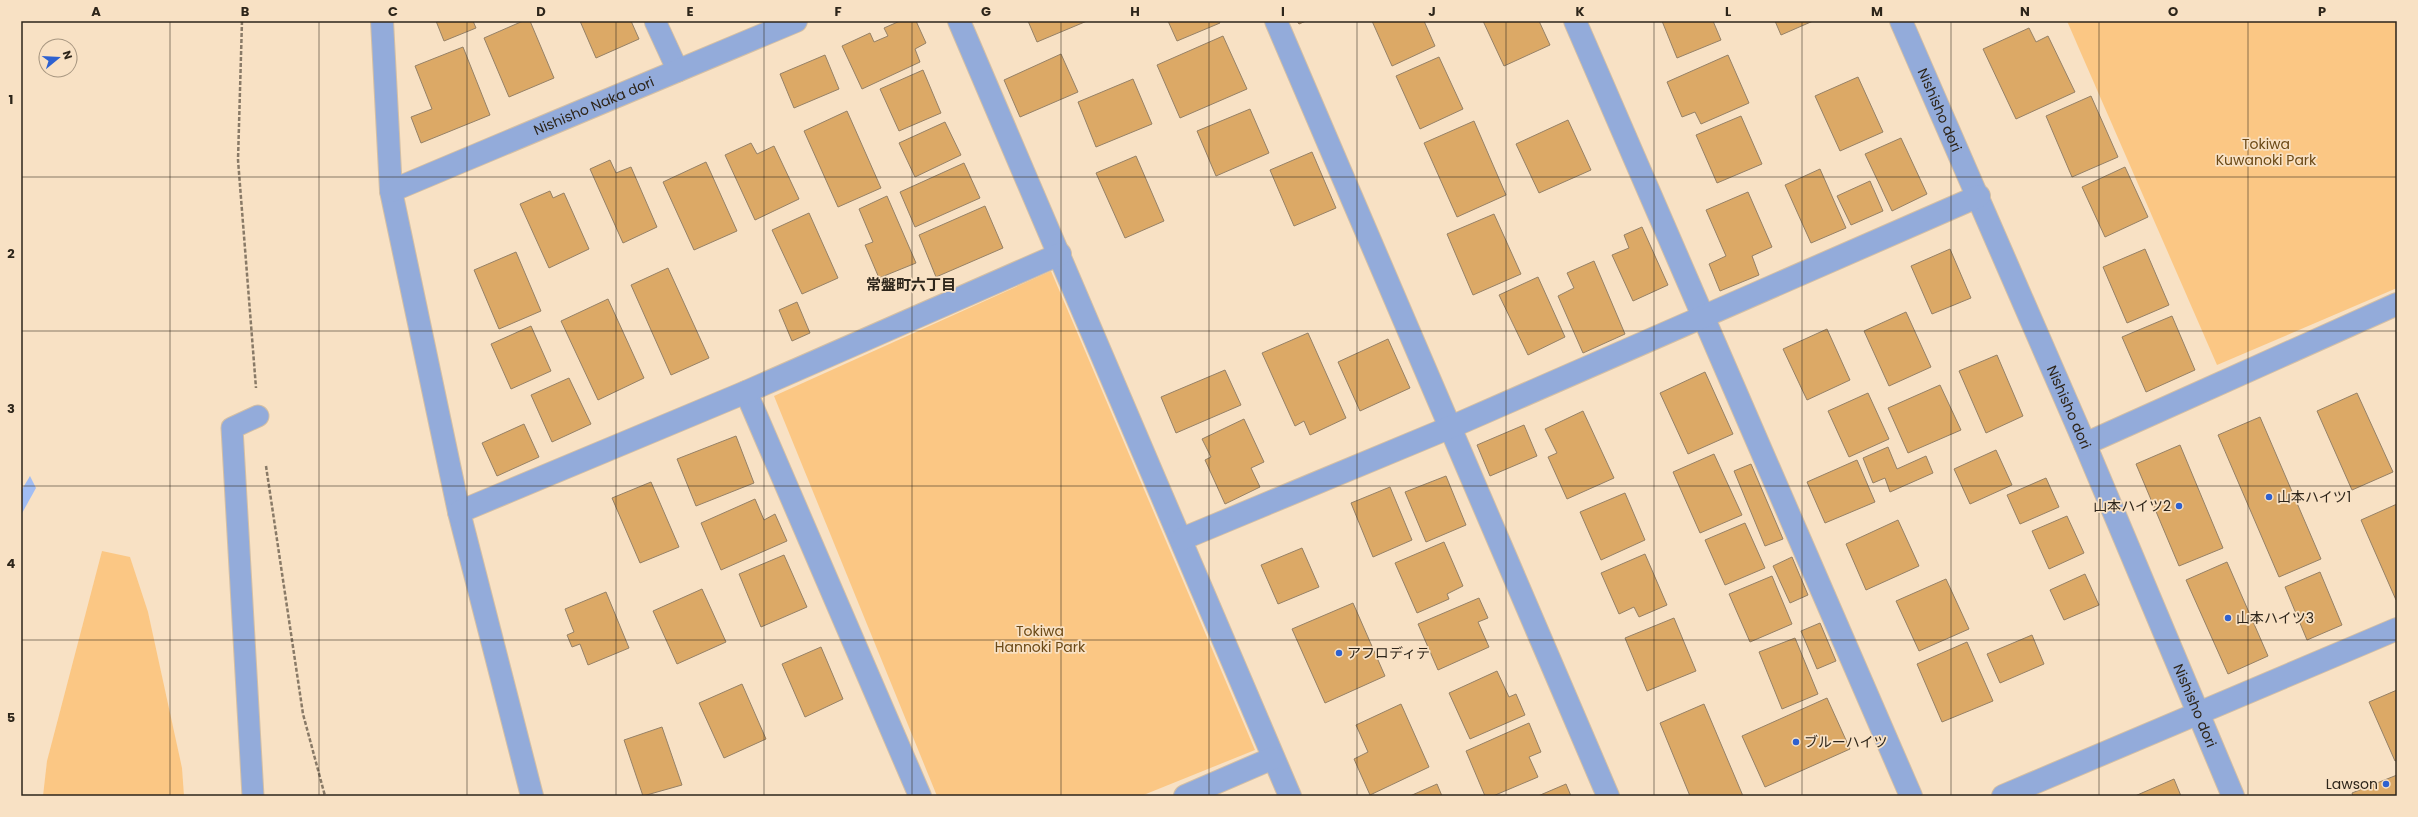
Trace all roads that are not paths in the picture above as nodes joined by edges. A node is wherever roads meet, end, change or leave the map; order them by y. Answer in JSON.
{"nodes":[{"id":1,"x":382,"y":21,"type":"edge"},
{"id":2,"x":656,"y":21,"type":"edge"},
{"id":3,"x":796,"y":21,"type":"edge"},
{"id":4,"x":959,"y":21,"type":"edge"},
{"id":5,"x":1276,"y":21,"type":"edge"},
{"id":6,"x":1575,"y":21,"type":"edge"},
{"id":7,"x":1901,"y":21,"type":"edge"},
{"id":8,"x":678,"y":71,"type":"junction"},
{"id":9,"x":391,"y":191,"type":"junction"},
{"id":10,"x":1979,"y":196,"type":"junction"},
{"id":11,"x":1060,"y":254,"type":"junction"},
{"id":12,"x":2397,"y":304,"type":"edge"},
{"id":13,"x":1704,"y":317,"type":"junction"},
{"id":14,"x":746,"y":392,"type":"junction"},
{"id":15,"x":258,"y":416,"type":"dead end"},
{"id":16,"x":1451,"y":427,"type":"junction"},
{"id":17,"x":2086,"y":444,"type":"junction"},
{"id":18,"x":459,"y":512,"type":"junction"},
{"id":19,"x":1182,"y":539,"type":"junction"},
{"id":20,"x":2397,"y":628,"type":"edge"},
{"id":21,"x":2197,"y":713,"type":"junction"},
{"id":22,"x":1273,"y":758,"type":"junction"},
{"id":23,"x":253,"y":796,"type":"edge"},
{"id":24,"x":532,"y":796,"type":"edge"},
{"id":25,"x":920,"y":796,"type":"edge"},
{"id":26,"x":1185,"y":796,"type":"edge"},
{"id":27,"x":1290,"y":796,"type":"edge"},
{"id":28,"x":1608,"y":796,"type":"edge"},
{"id":29,"x":1911,"y":796,"type":"edge"},
{"id":30,"x":2003,"y":796,"type":"edge"},
{"id":31,"x":2233,"y":796,"type":"edge"}],
"edges":[{"from":1,"to":9,"type":"street"},
{"from":2,"to":8,"type":"lane"},
{"from":3,"to":8,"type":"street","name":"Nishisho Naka dori"},
{"from":4,"to":11,"type":"street"},
{"from":5,"to":16,"type":"street"},
{"from":6,"to":13,"type":"street"},
{"from":7,"to":10,"type":"street","name":"Nishisho dori"},
{"from":8,"to":9,"type":"street","name":"Nishisho Naka dori"},
{"from":9,"to":18,"type":"street"},
{"from":10,"to":13,"type":"street"},
{"from":10,"to":17,"type":"street","name":"Nishisho dori"},
{"from":11,"to":14,"type":"street"},
{"from":11,"to":19,"type":"street"},
{"from":12,"to":17,"type":"street"},
{"from":13,"to":16,"type":"street"},
{"from":13,"to":29,"type":"street"},
{"from":14,"to":18,"type":"street"},
{"from":14,"to":25,"type":"street"},
{"from":15,"to":23,"type":"lane"},
{"from":16,"to":19,"type":"street"},
{"from":16,"to":28,"type":"street"},
{"from":17,"to":21,"type":"street","name":"Nishisho dori"},
{"from":18,"to":24,"type":"street"},
{"from":19,"to":22,"type":"street"},
{"from":20,"to":21,"type":"street"},
{"from":21,"to":30,"type":"street"},
{"from":21,"to":31,"type":"street","name":"Nishisho dori"},
{"from":22,"to":26,"type":"street"},
{"from":22,"to":27,"type":"street"}]}
